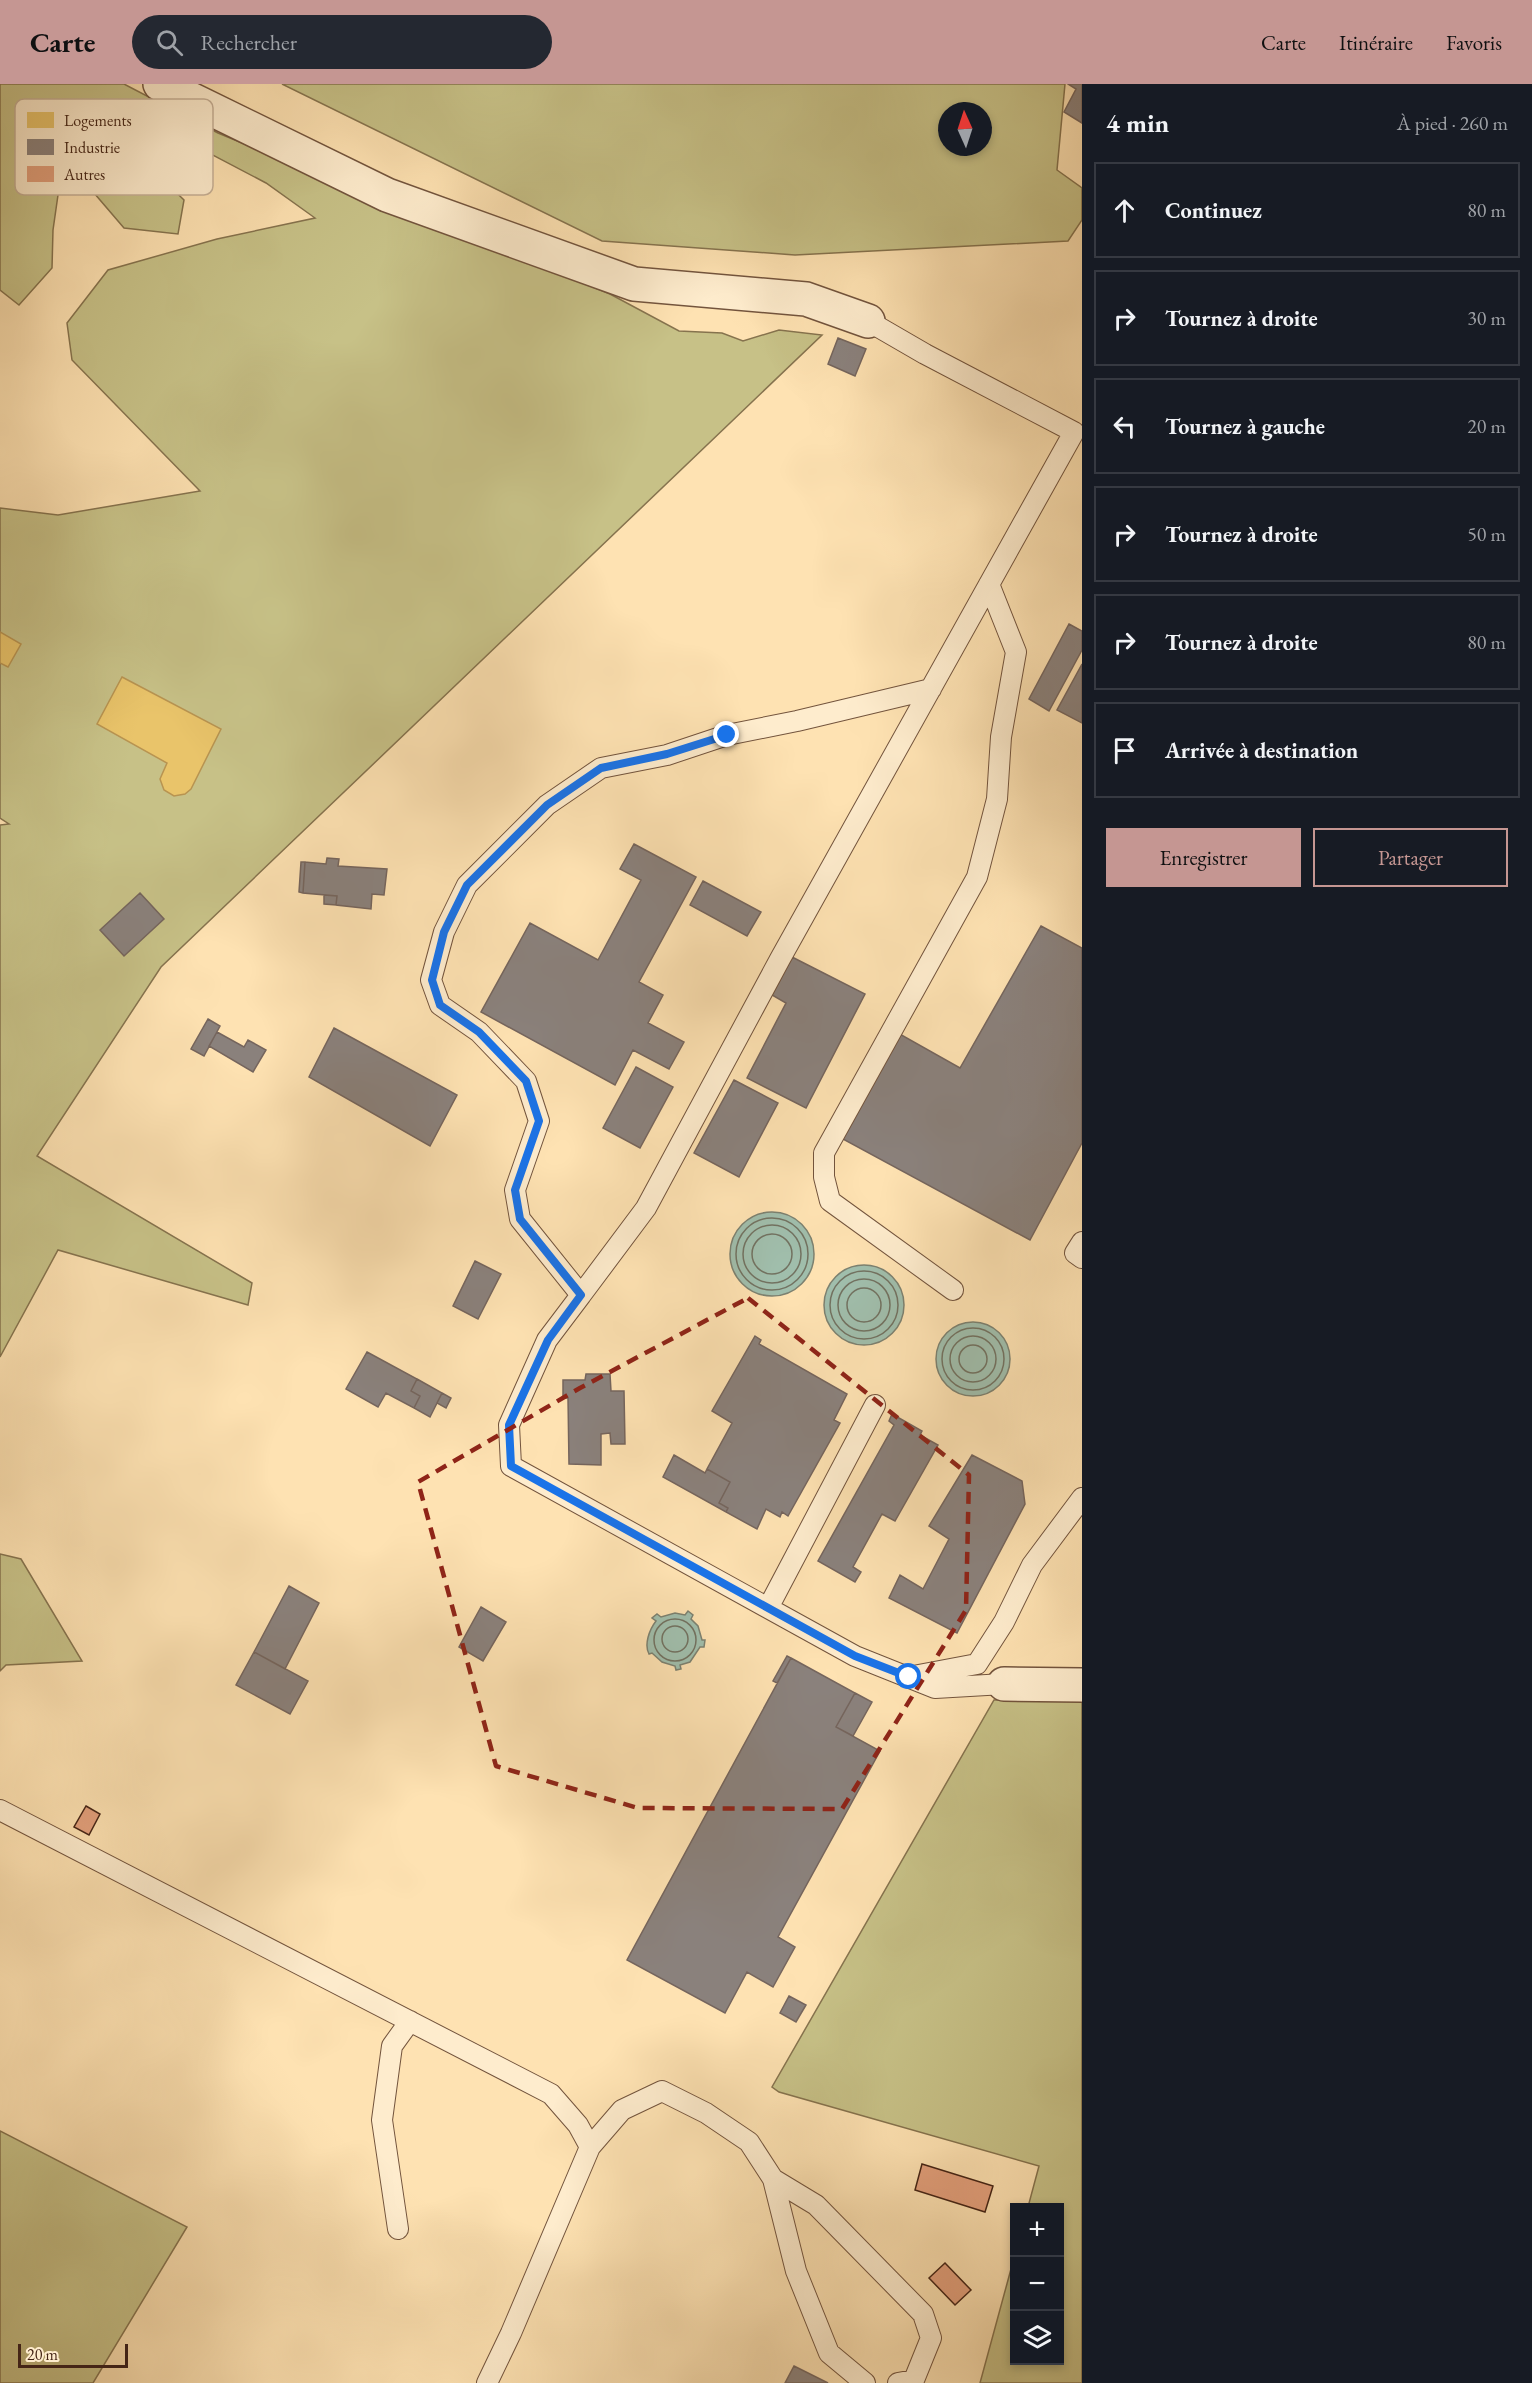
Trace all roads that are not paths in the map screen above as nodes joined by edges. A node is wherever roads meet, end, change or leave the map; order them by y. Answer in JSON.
{"nodes":[{"id":1,"x":160,"y":84,"type":"edge"},
{"id":2,"x":191,"y":99,"type":"edge"},
{"id":3,"x":213,"y":110,"type":"edge"},
{"id":4,"x":868,"y":321,"type":"joint"},
{"id":5,"x":1078,"y":434,"type":"edge"},
{"id":6,"x":989,"y":584,"type":"junction"},
{"id":7,"x":931,"y":689,"type":"junction"},
{"id":8,"x":1082,"y":1242,"type":"edge"},
{"id":9,"x":1082,"y":1258,"type":"edge"},
{"id":10,"x":953,"y":1290,"type":"dead end"},
{"id":11,"x":581,"y":1295,"type":"junction"},
{"id":12,"x":875,"y":1406,"type":"dead end"},
{"id":13,"x":1082,"y":1498,"type":"edge"},
{"id":14,"x":768,"y":1608,"type":"junction"},
{"id":15,"x":909,"y":1677,"type":"junction"},
{"id":16,"x":1004,"y":1684,"type":"joint"},
{"id":17,"x":1082,"y":1685,"type":"edge"},
{"id":18,"x":0,"y":1810,"type":"edge"},
{"id":19,"x":410,"y":2021,"type":"junction"},
{"id":20,"x":590,"y":2147,"type":"junction"},
{"id":21,"x":773,"y":2179,"type":"junction"},
{"id":22,"x":399,"y":2229,"type":"dead end"},
{"id":23,"x":487,"y":2383,"type":"edge"},
{"id":24,"x":865,"y":2383,"type":"edge"},
{"id":25,"x":898,"y":2383,"type":"edge"}],
"edges":[{"from":1,"to":2,"type":"street"},
{"from":3,"to":4,"type":"street"},
{"from":4,"to":5,"type":"lane"},
{"from":5,"to":6,"type":"lane"},
{"from":6,"to":7,"type":"lane"},
{"from":6,"to":10,"type":"lane"},
{"from":7,"to":11,"type":"lane"},
{"from":7,"to":11,"type":"lane"},
{"from":8,"to":9,"type":"lane"},
{"from":11,"to":14,"type":"lane"},
{"from":12,"to":14,"type":"lane"},
{"from":13,"to":15,"type":"lane"},
{"from":14,"to":15,"type":"lane"},
{"from":15,"to":16,"type":"lane"},
{"from":16,"to":17,"type":"street"},
{"from":18,"to":19,"type":"lane"},
{"from":19,"to":20,"type":"lane"},
{"from":19,"to":22,"type":"lane"},
{"from":20,"to":21,"type":"lane"},
{"from":20,"to":23,"type":"lane"},
{"from":21,"to":24,"type":"lane"},
{"from":21,"to":25,"type":"lane"}]}
